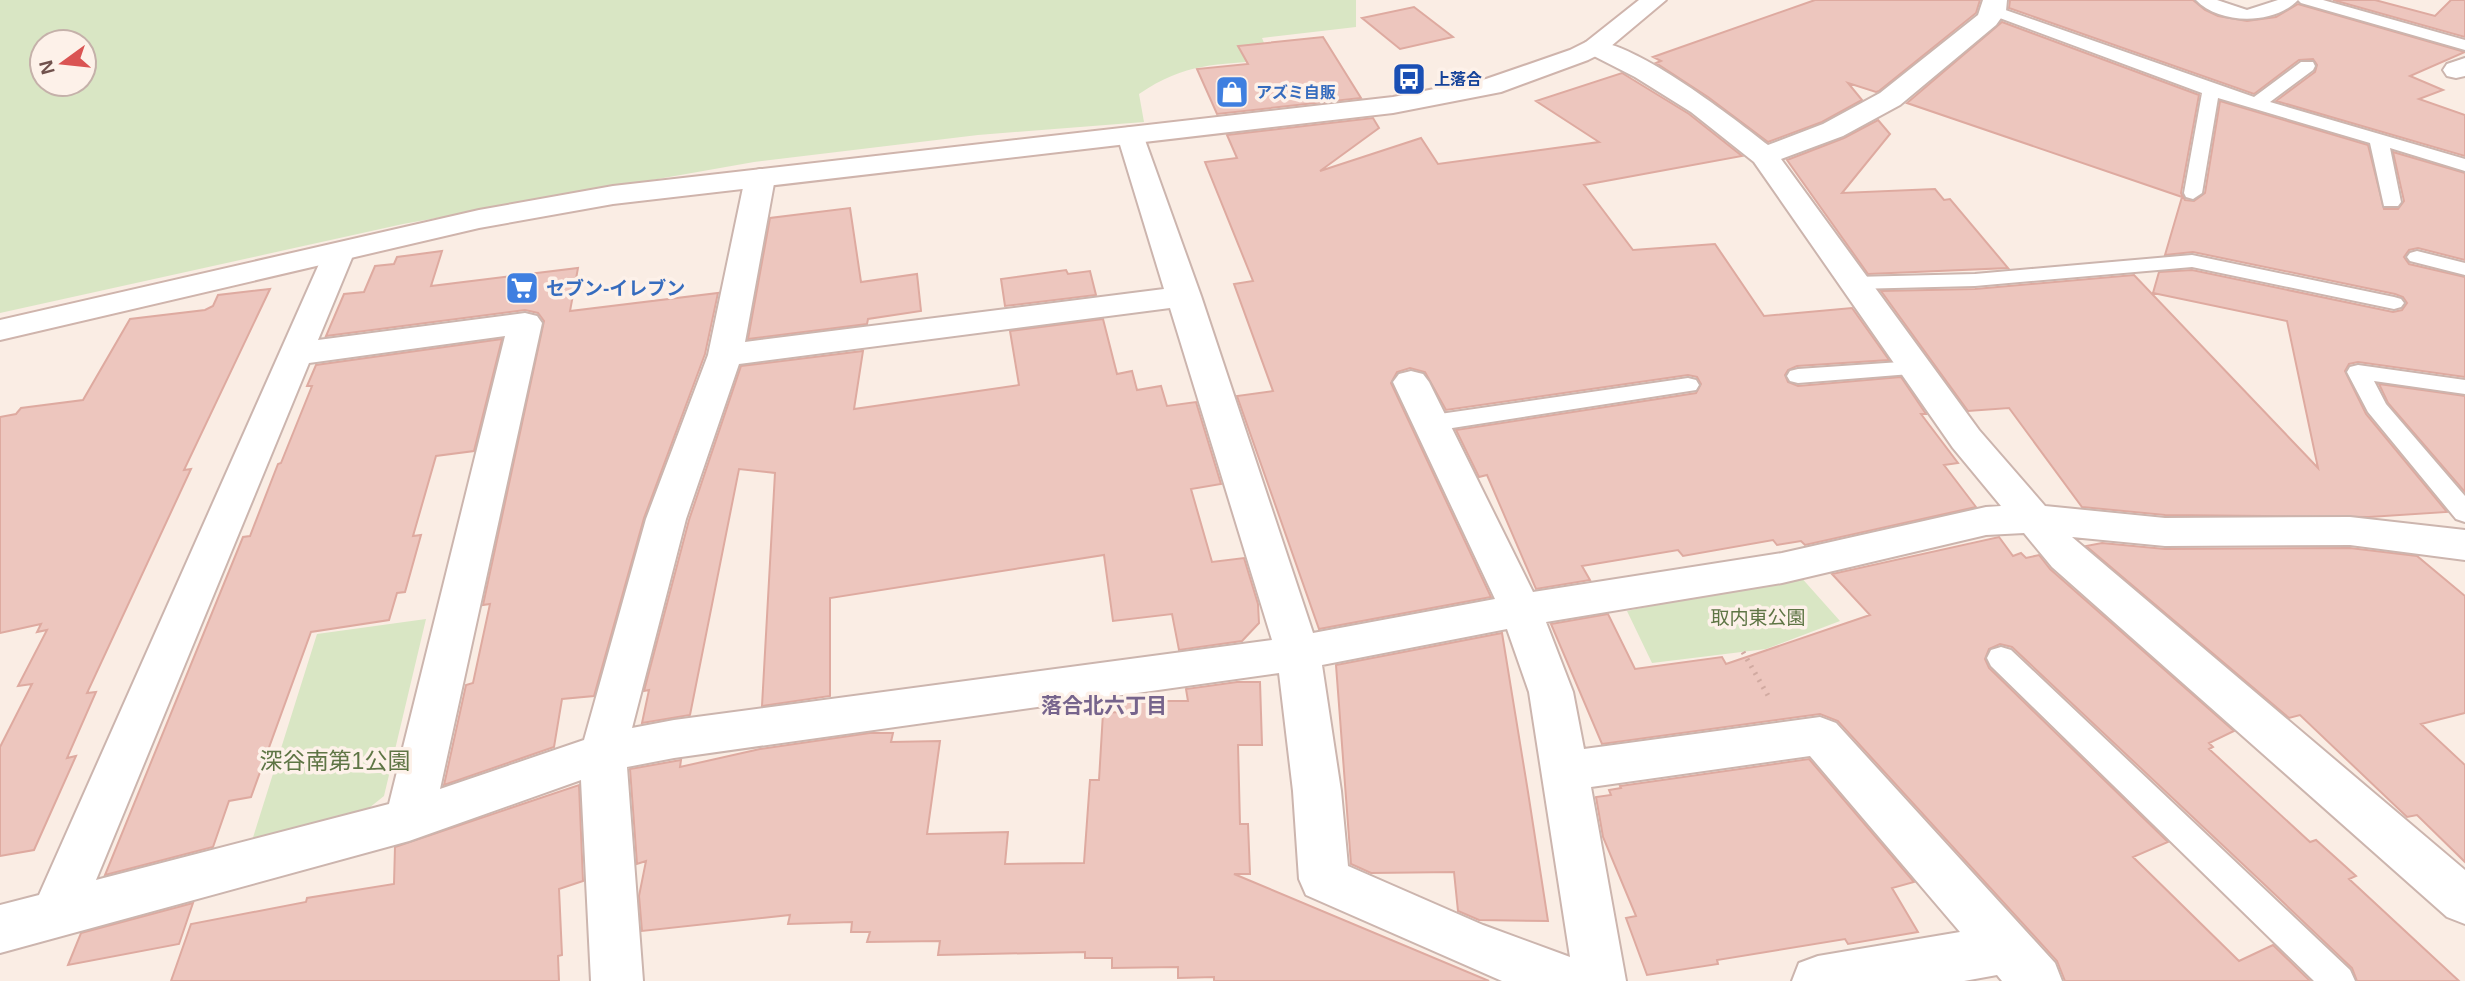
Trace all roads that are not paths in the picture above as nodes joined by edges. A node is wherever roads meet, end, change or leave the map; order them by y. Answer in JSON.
{"nodes":[{"id":1,"x":1654,"y":0,"type":"edge"},
{"id":2,"x":2204,"y":0,"type":"edge"},
{"id":3,"x":2290,"y":0,"type":"edge"},
{"id":4,"x":2306,"y":0,"type":"edge"},
{"id":5,"x":1994,"y":5,"type":"edge"},
{"id":6,"x":2465,"y":45,"type":"edge"},
{"id":7,"x":1595,"y":47,"type":"junction"},
{"id":8,"x":2307,"y":66,"type":"dead end"},
{"id":9,"x":2211,"y":90,"type":"junction"},
{"id":10,"x":2258,"y":103,"type":"junction"},
{"id":11,"x":1131,"y":135,"type":"junction"},
{"id":12,"x":2379,"y":141,"type":"junction"},
{"id":13,"x":1764,"y":156,"type":"junction"},
{"id":14,"x":2465,"y":165,"type":"edge"},
{"id":15,"x":760,"y":178,"type":"junction"},
{"id":16,"x":2193,"y":193,"type":"dead end"},
{"id":17,"x":2391,"y":202,"type":"dead end"},
{"id":18,"x":338,"y":253,"type":"junction"},
{"id":19,"x":2417,"y":257,"type":"dead end"},
{"id":20,"x":2465,"y":269,"type":"edge"},
{"id":21,"x":1854,"y":284,"type":"junction"},
{"id":22,"x":1185,"y":296,"type":"junction"},
{"id":23,"x":2394,"y":303,"type":"dead end"},
{"id":24,"x":0,"y":330,"type":"edge"},
{"id":25,"x":296,"y":354,"type":"junction"},
{"id":26,"x":724,"y":355,"type":"junction"},
{"id":27,"x":1915,"y":368,"type":"junction"},
{"id":28,"x":1798,"y":376,"type":"dead end"},
{"id":29,"x":1411,"y":382,"type":"dead end"},
{"id":30,"x":1688,"y":385,"type":"dead end"},
{"id":31,"x":2465,"y":387,"type":"edge"},
{"id":32,"x":1433,"y":423,"type":"junction"},
{"id":33,"x":2465,"y":513,"type":"edge"},
{"id":34,"x":2031,"y":519,"type":"junction"},
{"id":35,"x":2465,"y":545,"type":"edge"},
{"id":36,"x":1521,"y":610,"type":"junction"},
{"id":37,"x":1298,"y":653,"type":"junction"},
{"id":38,"x":2001,"y":658,"type":"dead end"},
{"id":39,"x":603,"y":753,"type":"junction"},
{"id":40,"x":1566,"y":771,"type":"junction"},
{"id":41,"x":409,"y":820,"type":"junction"},
{"id":42,"x":2465,"y":901,"type":"edge"},
{"id":43,"x":56,"y":915,"type":"junction"},
{"id":44,"x":0,"y":929,"type":"edge"},
{"id":45,"x":2022,"y":965,"type":"edge"},
{"id":46,"x":617,"y":981,"type":"edge"},
{"id":47,"x":1566,"y":981,"type":"edge"},
{"id":48,"x":1600,"y":981,"type":"edge"},
{"id":49,"x":1818,"y":981,"type":"edge"},
{"id":50,"x":2338,"y":981,"type":"edge"}],
"edges":[{"from":1,"to":7,"type":"street"},
{"from":2,"to":3,"type":"lane"},
{"from":4,"to":6,"type":"lane"},
{"from":5,"to":9,"type":"lane"},
{"from":5,"to":13,"type":"street"},
{"from":7,"to":11,"type":"street"},
{"from":7,"to":13,"type":"street"},
{"from":8,"to":10,"type":"lane"},
{"from":9,"to":10,"type":"lane"},
{"from":9,"to":16,"type":"lane"},
{"from":10,"to":12,"type":"lane"},
{"from":11,"to":15,"type":"street"},
{"from":11,"to":22,"type":"street"},
{"from":12,"to":14,"type":"lane"},
{"from":12,"to":17,"type":"lane"},
{"from":13,"to":21,"type":"street"},
{"from":15,"to":18,"type":"street"},
{"from":15,"to":26,"type":"street"},
{"from":18,"to":24,"type":"street"},
{"from":18,"to":25,"type":"street"},
{"from":19,"to":20,"type":"lane"},
{"from":21,"to":23,"type":"lane"},
{"from":21,"to":27,"type":"street"},
{"from":22,"to":26,"type":"street"},
{"from":22,"to":37,"type":"street"},
{"from":25,"to":41,"type":"street"},
{"from":25,"to":43,"type":"street"},
{"from":26,"to":39,"type":"street"},
{"from":27,"to":28,"type":"lane"},
{"from":27,"to":34,"type":"street"},
{"from":29,"to":32,"type":"street"},
{"from":30,"to":32,"type":"lane"},
{"from":31,"to":33,"type":"lane"},
{"from":32,"to":36,"type":"street"},
{"from":34,"to":35,"type":"street"},
{"from":34,"to":36,"type":"street"},
{"from":34,"to":42,"type":"street"},
{"from":36,"to":37,"type":"street"},
{"from":36,"to":40,"type":"street"},
{"from":37,"to":39,"type":"street"},
{"from":37,"to":47,"type":"street"},
{"from":38,"to":50,"type":"lane"},
{"from":39,"to":41,"type":"street"},
{"from":39,"to":46,"type":"street"},
{"from":40,"to":45,"type":"street"},
{"from":40,"to":48,"type":"street"},
{"from":41,"to":43,"type":"street"},
{"from":43,"to":44,"type":"street"},
{"from":45,"to":49,"type":"street"}]}
